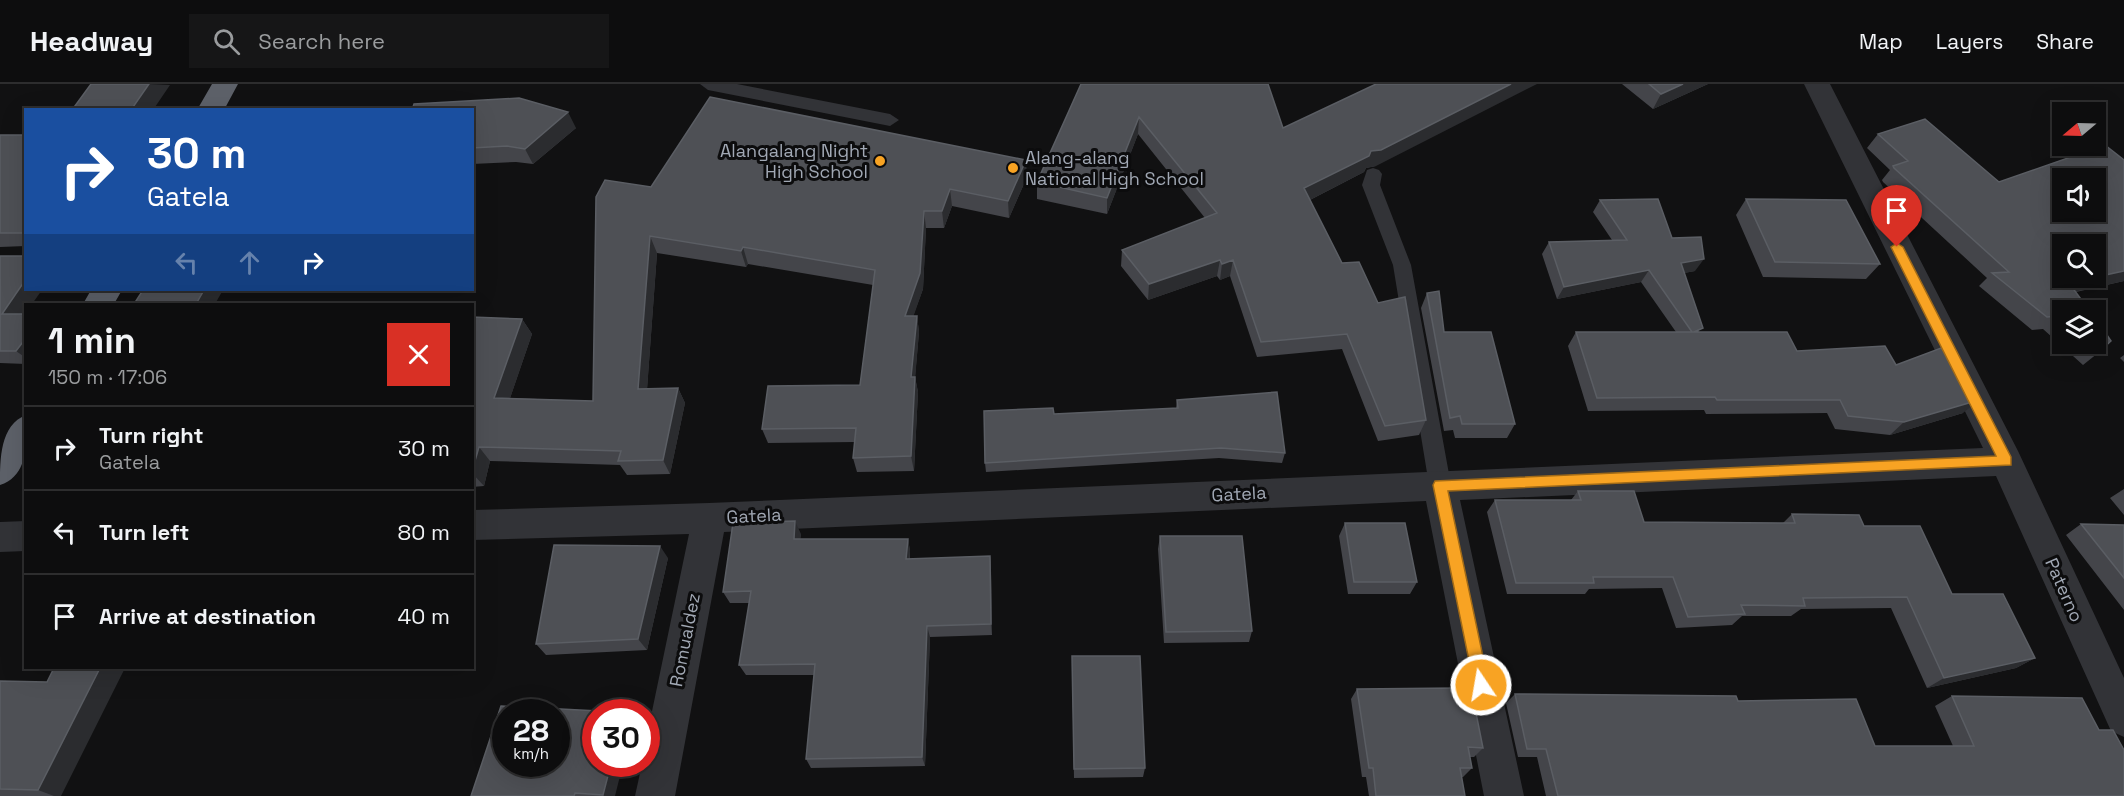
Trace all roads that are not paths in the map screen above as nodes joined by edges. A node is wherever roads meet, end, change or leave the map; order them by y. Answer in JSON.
{"nodes":[{"id":1,"x":225,"y":84,"type":"edge"},
{"id":2,"x":708,"y":84,"type":"edge"},
{"id":3,"x":1817,"y":84,"type":"edge"},
{"id":4,"x":211,"y":108,"type":"edge"},
{"id":5,"x":890,"y":120,"type":"dead end"},
{"id":6,"x":1373,"y":174,"type":"edge"},
{"id":7,"x":24,"y":431,"type":"edge"},
{"id":8,"x":2006,"y":461,"type":"junction"},
{"id":9,"x":0,"y":471,"type":"edge"},
{"id":10,"x":1440,"y":485,"type":"junction"},
{"id":11,"x":709,"y":518,"type":"junction"},
{"id":12,"x":474,"y":525,"type":"edge"},
{"id":13,"x":24,"y":536,"type":"edge"},
{"id":14,"x":0,"y":537,"type":"edge"},
{"id":15,"x":2124,"y":718,"type":"edge"},
{"id":16,"x":655,"y":796,"type":"edge"},
{"id":17,"x":1504,"y":796,"type":"edge"}],
"edges":[{"from":1,"to":4,"type":"highway"},
{"from":2,"to":5,"type":"lane"},
{"from":3,"to":8,"type":"street","name":"Paterno"},
{"from":6,"to":10,"type":"lane"},
{"from":7,"to":9,"type":"highway"},
{"from":8,"to":10,"type":"street","name":"Gatela"},
{"from":8,"to":15,"type":"street","name":"Paterno"},
{"from":10,"to":11,"type":"street","name":"Gatela"},
{"from":10,"to":17,"type":"street"},
{"from":11,"to":12,"type":"street","name":"Gatela"},
{"from":11,"to":16,"type":"street","name":"Romualdez"},
{"from":13,"to":14,"type":"street"}]}
